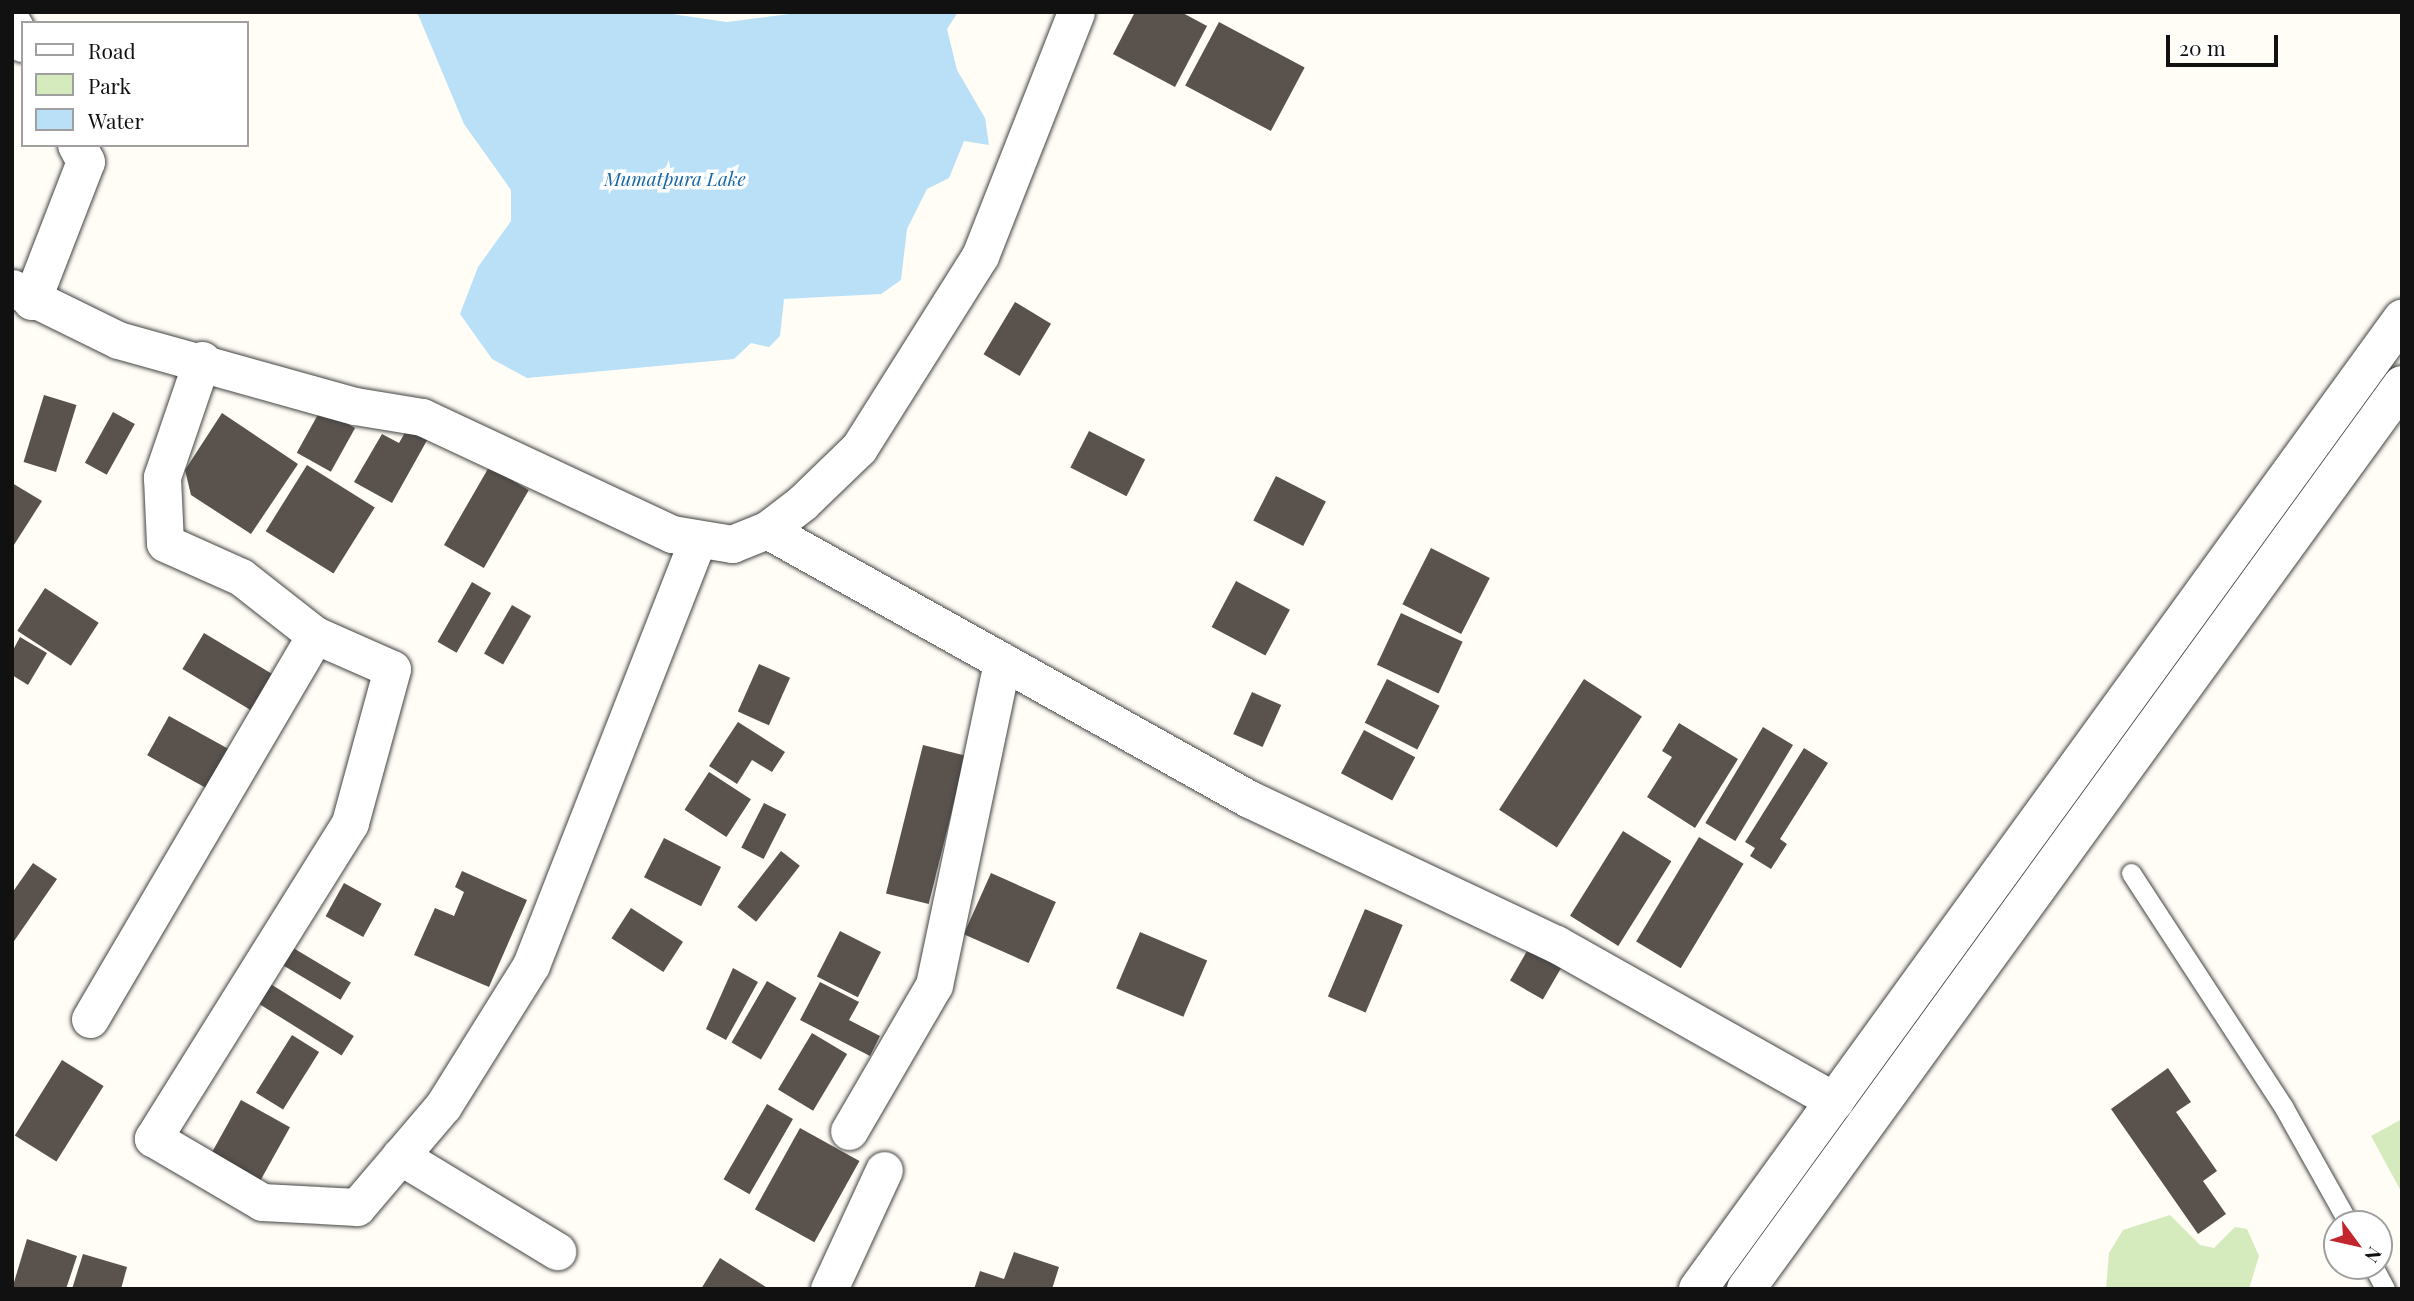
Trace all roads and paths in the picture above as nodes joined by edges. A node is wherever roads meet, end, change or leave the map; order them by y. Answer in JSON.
{"nodes":[{"id":1,"x":1076,"y":12,"type":"edge"},
{"id":2,"x":12,"y":23,"type":"edge"},
{"id":3,"x":21,"y":39,"type":"edge"},
{"id":4,"x":79,"y":147,"type":"edge"},
{"id":5,"x":22,"y":294,"type":"edge"},
{"id":6,"x":2402,"y":318,"type":"edge"},
{"id":7,"x":202,"y":360,"type":"junction"},
{"id":8,"x":2402,"y":385,"type":"edge"},
{"id":9,"x":767,"y":530,"type":"junction"},
{"id":10,"x":697,"y":541,"type":"junction"},
{"id":11,"x":315,"y":635,"type":"junction"},
{"id":12,"x":1002,"y":661,"type":"junction"},
{"id":13,"x":2131,"y":873,"type":"dead end"},
{"id":14,"x":90,"y":1018,"type":"dead end"},
{"id":15,"x":1835,"y":1101,"type":"junction"},
{"id":16,"x":849,"y":1131,"type":"dead end"},
{"id":17,"x":400,"y":1156,"type":"junction"},
{"id":18,"x":884,"y":1170,"type":"dead end"},
{"id":19,"x":2341,"y":1210,"type":"edge"},
{"id":20,"x":557,"y":1251,"type":"dead end"},
{"id":21,"x":829,"y":1289,"type":"edge"},
{"id":22,"x":1698,"y":1289,"type":"edge"},
{"id":23,"x":1746,"y":1289,"type":"edge"}],
"edges":[{"from":1,"to":9,"type":"street"},
{"from":2,"to":3,"type":"street"},
{"from":4,"to":5,"type":"street"},
{"from":5,"to":7,"type":"street"},
{"from":6,"to":15,"type":"street"},
{"from":7,"to":10,"type":"street"},
{"from":7,"to":11,"type":"street"},
{"from":8,"to":23,"type":"street"},
{"from":9,"to":10,"type":"street"},
{"from":9,"to":12,"type":"street"},
{"from":10,"to":17,"type":"street"},
{"from":11,"to":14,"type":"street"},
{"from":11,"to":17,"type":"street"},
{"from":12,"to":15,"type":"street"},
{"from":12,"to":16,"type":"street"},
{"from":13,"to":19,"type":"lane"},
{"from":15,"to":22,"type":"street"},
{"from":17,"to":20,"type":"street"},
{"from":18,"to":21,"type":"street"}]}
